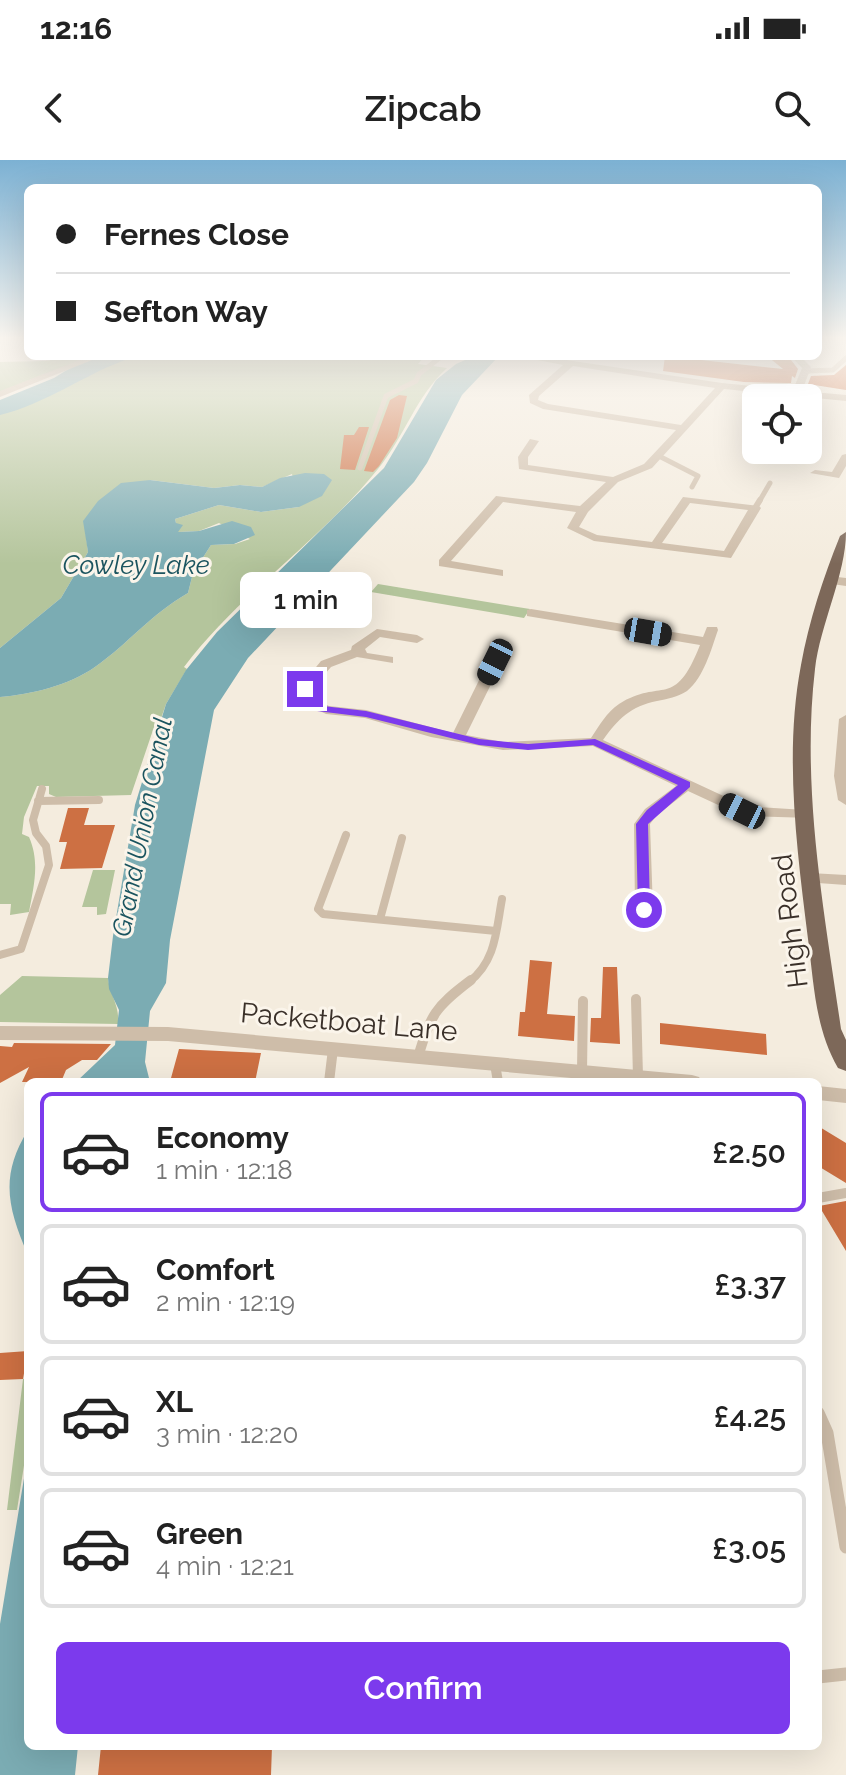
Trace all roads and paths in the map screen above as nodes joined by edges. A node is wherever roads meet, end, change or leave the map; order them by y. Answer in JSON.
{"nodes":[{"id":1,"x":380,"y":413,"type":"edge"},
{"id":2,"x":588,"y":413,"type":"edge"},
{"id":3,"x":697,"y":413,"type":"edge"},
{"id":4,"x":683,"y":428,"type":"junction"},
{"id":5,"x":534,"y":441,"type":"dead end"},
{"id":6,"x":657,"y":455,"type":"junction"},
{"id":7,"x":846,"y":457,"type":"edge"},
{"id":8,"x":360,"y":468,"type":"dead end"},
{"id":9,"x":815,"y":473,"type":"dead end"},
{"id":10,"x":614,"y":480,"type":"junction"},
{"id":11,"x":770,"y":483,"type":"dead end"},
{"id":12,"x":692,"y":487,"type":"dead end"},
{"id":13,"x":755,"y":508,"type":"junction"},
{"id":14,"x":583,"y":510,"type":"junction"},
{"id":15,"x":846,"y":536,"type":"edge"},
{"id":16,"x":656,"y":544,"type":"junction"},
{"id":17,"x":505,"y":574,"type":"dead end"},
{"id":18,"x":837,"y":581,"type":"edge"},
{"id":19,"x":531,"y":613,"type":"dead end"},
{"id":20,"x":417,"y":639,"type":"dead end"},
{"id":21,"x":357,"y":653,"type":"junction"},
{"id":22,"x":388,"y":660,"type":"dead end"},
{"id":23,"x":495,"y":662,"type":"dead end"},
{"id":24,"x":846,"y":719,"type":"edge"},
{"id":25,"x":458,"y":737,"type":"junction"},
{"id":26,"x":595,"y":742,"type":"junction"},
{"id":27,"x":844,"y":776,"type":"edge"},
{"id":28,"x":686,"y":785,"type":"junction"},
{"id":29,"x":42,"y":789,"type":"dead end"},
{"id":30,"x":99,"y":800,"type":"dead end"},
{"id":31,"x":846,"y":800,"type":"edge"},
{"id":32,"x":38,"y":801,"type":"junction"},
{"id":33,"x":805,"y":815,"type":"junction"},
{"id":34,"x":346,"y":835,"type":"dead end"},
{"id":35,"x":402,"y":838,"type":"dead end"},
{"id":36,"x":810,"y":878,"type":"junction"},
{"id":37,"x":846,"y":880,"type":"edge"},
{"id":38,"x":502,"y":899,"type":"dead end"},
{"id":39,"x":644,"y":910,"type":"dead end"},
{"id":40,"x":380,"y":919,"type":"junction"},
{"id":41,"x":496,"y":931,"type":"junction"},
{"id":42,"x":0,"y":955,"type":"edge"},
{"id":43,"x":636,"y":999,"type":"dead end"},
{"id":44,"x":583,"y":1001,"type":"dead end"},
{"id":45,"x":0,"y":1033,"type":"edge"},
{"id":46,"x":333,"y":1049,"type":"junction"},
{"id":47,"x":418,"y":1057,"type":"junction"},
{"id":48,"x":846,"y":1063,"type":"edge"},
{"id":49,"x":582,"y":1072,"type":"junction"},
{"id":50,"x":496,"y":1073,"type":"edge"},
{"id":51,"x":638,"y":1077,"type":"junction"},
{"id":52,"x":329,"y":1078,"type":"edge"},
{"id":53,"x":649,"y":1078,"type":"edge"},
{"id":54,"x":822,"y":1093,"type":"edge"},
{"id":55,"x":846,"y":1096,"type":"edge"},
{"id":56,"x":846,"y":1193,"type":"edge"},
{"id":57,"x":822,"y":1197,"type":"edge"},
{"id":58,"x":822,"y":1422,"type":"edge"},
{"id":59,"x":846,"y":1547,"type":"edge"},
{"id":60,"x":846,"y":1674,"type":"edge"},
{"id":61,"x":822,"y":1677,"type":"edge"}],
"edges":[{"from":1,"to":8,"type":"lane"},
{"from":2,"to":4,"type":"street"},
{"from":3,"to":4,"type":"street"},
{"from":4,"to":6,"type":"street"},
{"from":5,"to":10,"type":"street"},
{"from":6,"to":10,"type":"street"},
{"from":6,"to":12,"type":"lane"},
{"from":7,"to":9,"type":"street"},
{"from":10,"to":14,"type":"street"},
{"from":11,"to":13,"type":"lane"},
{"from":13,"to":16,"type":"street"},
{"from":13,"to":16,"type":"street"},
{"from":14,"to":16,"type":"street"},
{"from":14,"to":17,"type":"street"},
{"from":15,"to":18,"type":"main road","name":"High Road"},
{"from":18,"to":33,"type":"main road","name":"High Road"},
{"from":19,"to":26,"type":"street"},
{"from":20,"to":21,"type":"street"},
{"from":21,"to":22,"type":"street"},
{"from":21,"to":25,"type":"street"},
{"from":23,"to":25,"type":"street"},
{"from":24,"to":27,"type":"street"},
{"from":25,"to":26,"type":"street"},
{"from":26,"to":28,"type":"street"},
{"from":27,"to":31,"type":"street"},
{"from":28,"to":33,"type":"street"},
{"from":28,"to":39,"type":"street"},
{"from":29,"to":32,"type":"lane"},
{"from":30,"to":32,"type":"lane"},
{"from":32,"to":42,"type":"lane"},
{"from":33,"to":36,"type":"main road","name":"High Road"},
{"from":34,"to":40,"type":"lane"},
{"from":35,"to":40,"type":"lane"},
{"from":36,"to":37,"type":"street"},
{"from":36,"to":48,"type":"main road","name":"High Road"},
{"from":38,"to":41,"type":"lane"},
{"from":40,"to":41,"type":"lane"},
{"from":41,"to":47,"type":"lane"},
{"from":43,"to":51,"type":"lane"},
{"from":44,"to":49,"type":"lane"},
{"from":45,"to":46,"type":"street","name":"Packetboat Lane"},
{"from":46,"to":47,"type":"street","name":"Packetboat Lane"},
{"from":46,"to":52,"type":"lane"},
{"from":47,"to":50,"type":"street","name":"Packetboat Lane"},
{"from":49,"to":50,"type":"street","name":"Packetboat Lane"},
{"from":49,"to":51,"type":"street","name":"Packetboat Lane"},
{"from":51,"to":53,"type":"street","name":"Packetboat Lane"},
{"from":54,"to":55,"type":"street"},
{"from":56,"to":57,"type":"lane"},
{"from":58,"to":59,"type":"lane"},
{"from":60,"to":61,"type":"lane"}]}
